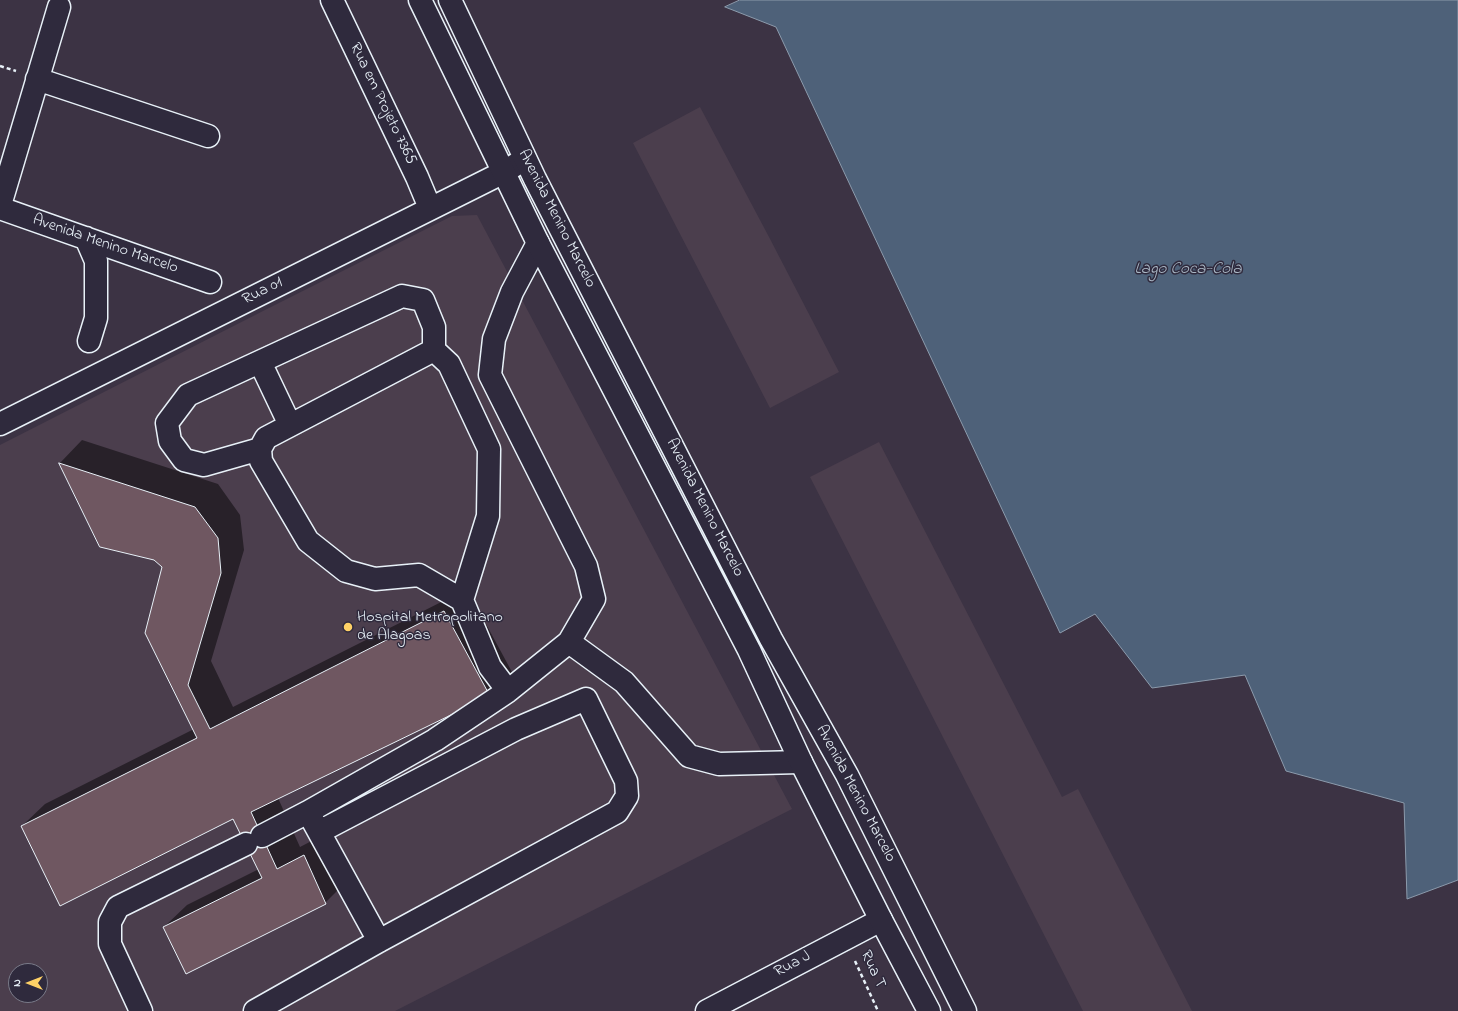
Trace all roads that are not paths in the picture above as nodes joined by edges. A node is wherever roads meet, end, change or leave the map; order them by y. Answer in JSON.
{"nodes":[{"id":1,"x":332,"y":0,"type":"edge"},
{"id":2,"x":420,"y":0,"type":"edge"},
{"id":3,"x":450,"y":0,"type":"edge"},
{"id":4,"x":59,"y":7,"type":"dead end"},
{"id":5,"x":37,"y":79,"type":"junction"},
{"id":6,"x":208,"y":136,"type":"dead end"},
{"id":7,"x":525,"y":159,"type":"junction"},
{"id":8,"x":504,"y":172,"type":"junction"},
{"id":9,"x":0,"y":205,"type":"edge"},
{"id":10,"x":0,"y":208,"type":"edge"},
{"id":11,"x":430,"y":208,"type":"junction"},
{"id":12,"x":86,"y":238,"type":"junction"},
{"id":13,"x":538,"y":243,"type":"junction"},
{"id":14,"x":210,"y":282,"type":"dead end"},
{"id":15,"x":89,"y":341,"type":"dead end"},
{"id":16,"x":434,"y":350,"type":"junction"},
{"id":17,"x":260,"y":362,"type":"junction"},
{"id":18,"x":0,"y":424,"type":"edge"},
{"id":19,"x":290,"y":425,"type":"junction"},
{"id":20,"x":260,"y":449,"type":"junction"},
{"id":21,"x":462,"y":600,"type":"junction"},
{"id":22,"x":569,"y":642,"type":"junction"},
{"id":23,"x":508,"y":691,"type":"junction"},
{"id":24,"x":435,"y":740,"type":"junction"},
{"id":25,"x":801,"y":762,"type":"junction"},
{"id":26,"x":447,"y":765,"type":"junction"},
{"id":27,"x":308,"y":812,"type":"junction"},
{"id":28,"x":319,"y":832,"type":"junction"},
{"id":29,"x":880,"y":920,"type":"junction"},
{"id":30,"x":379,"y":941,"type":"junction"},
{"id":31,"x":141,"y":1011,"type":"edge"},
{"id":32,"x":255,"y":1011,"type":"edge"},
{"id":33,"x":707,"y":1011,"type":"edge"},
{"id":34,"x":929,"y":1011,"type":"edge"},
{"id":35,"x":965,"y":1011,"type":"edge"}],
"edges":[{"from":1,"to":11,"type":"main road","name":"Rua em Projeto 7365"},
{"from":2,"to":8,"type":"main road","name":"Avenida Menino Marcelo"},
{"from":3,"to":7,"type":"main road","name":"Avenida Menino Marcelo"},
{"from":4,"to":5,"type":"main road"},
{"from":5,"to":6,"type":"main road"},
{"from":5,"to":9,"type":"main road"},
{"from":7,"to":8,"type":"main road","name":"Rua 01"},
{"from":7,"to":35,"type":"main road","name":"Avenida Menino Marcelo"},
{"from":8,"to":11,"type":"main road","name":"Rua 01"},
{"from":8,"to":13,"type":"main road","name":"Avenida Menino Marcelo"},
{"from":10,"to":12,"type":"main road","name":"Avenida Menino Marcelo"},
{"from":11,"to":18,"type":"main road","name":"Rua 01"},
{"from":12,"to":14,"type":"main road","name":"Avenida Menino Marcelo"},
{"from":12,"to":15,"type":"main road"},
{"from":13,"to":22,"type":"main road"},
{"from":13,"to":25,"type":"main road","name":"Avenida Menino Marcelo"},
{"from":16,"to":17,"type":"main road"},
{"from":16,"to":19,"type":"main road"},
{"from":16,"to":21,"type":"main road"},
{"from":17,"to":19,"type":"main road"},
{"from":17,"to":20,"type":"main road"},
{"from":19,"to":20,"type":"main road"},
{"from":20,"to":21,"type":"main road"},
{"from":21,"to":23,"type":"main road"},
{"from":22,"to":23,"type":"main road"},
{"from":22,"to":25,"type":"main road"},
{"from":23,"to":24,"type":"main road"},
{"from":24,"to":26,"type":"main road"},
{"from":24,"to":27,"type":"main road"},
{"from":25,"to":29,"type":"main road","name":"Avenida Menino Marcelo"},
{"from":26,"to":28,"type":"main road"},
{"from":26,"to":30,"type":"main road"},
{"from":27,"to":28,"type":"main road"},
{"from":27,"to":31,"type":"main road"},
{"from":28,"to":30,"type":"main road"},
{"from":29,"to":33,"type":"main road","name":"Rua J"},
{"from":29,"to":34,"type":"main road","name":"Avenida Menino Marcelo"},
{"from":30,"to":32,"type":"main road"}]}
